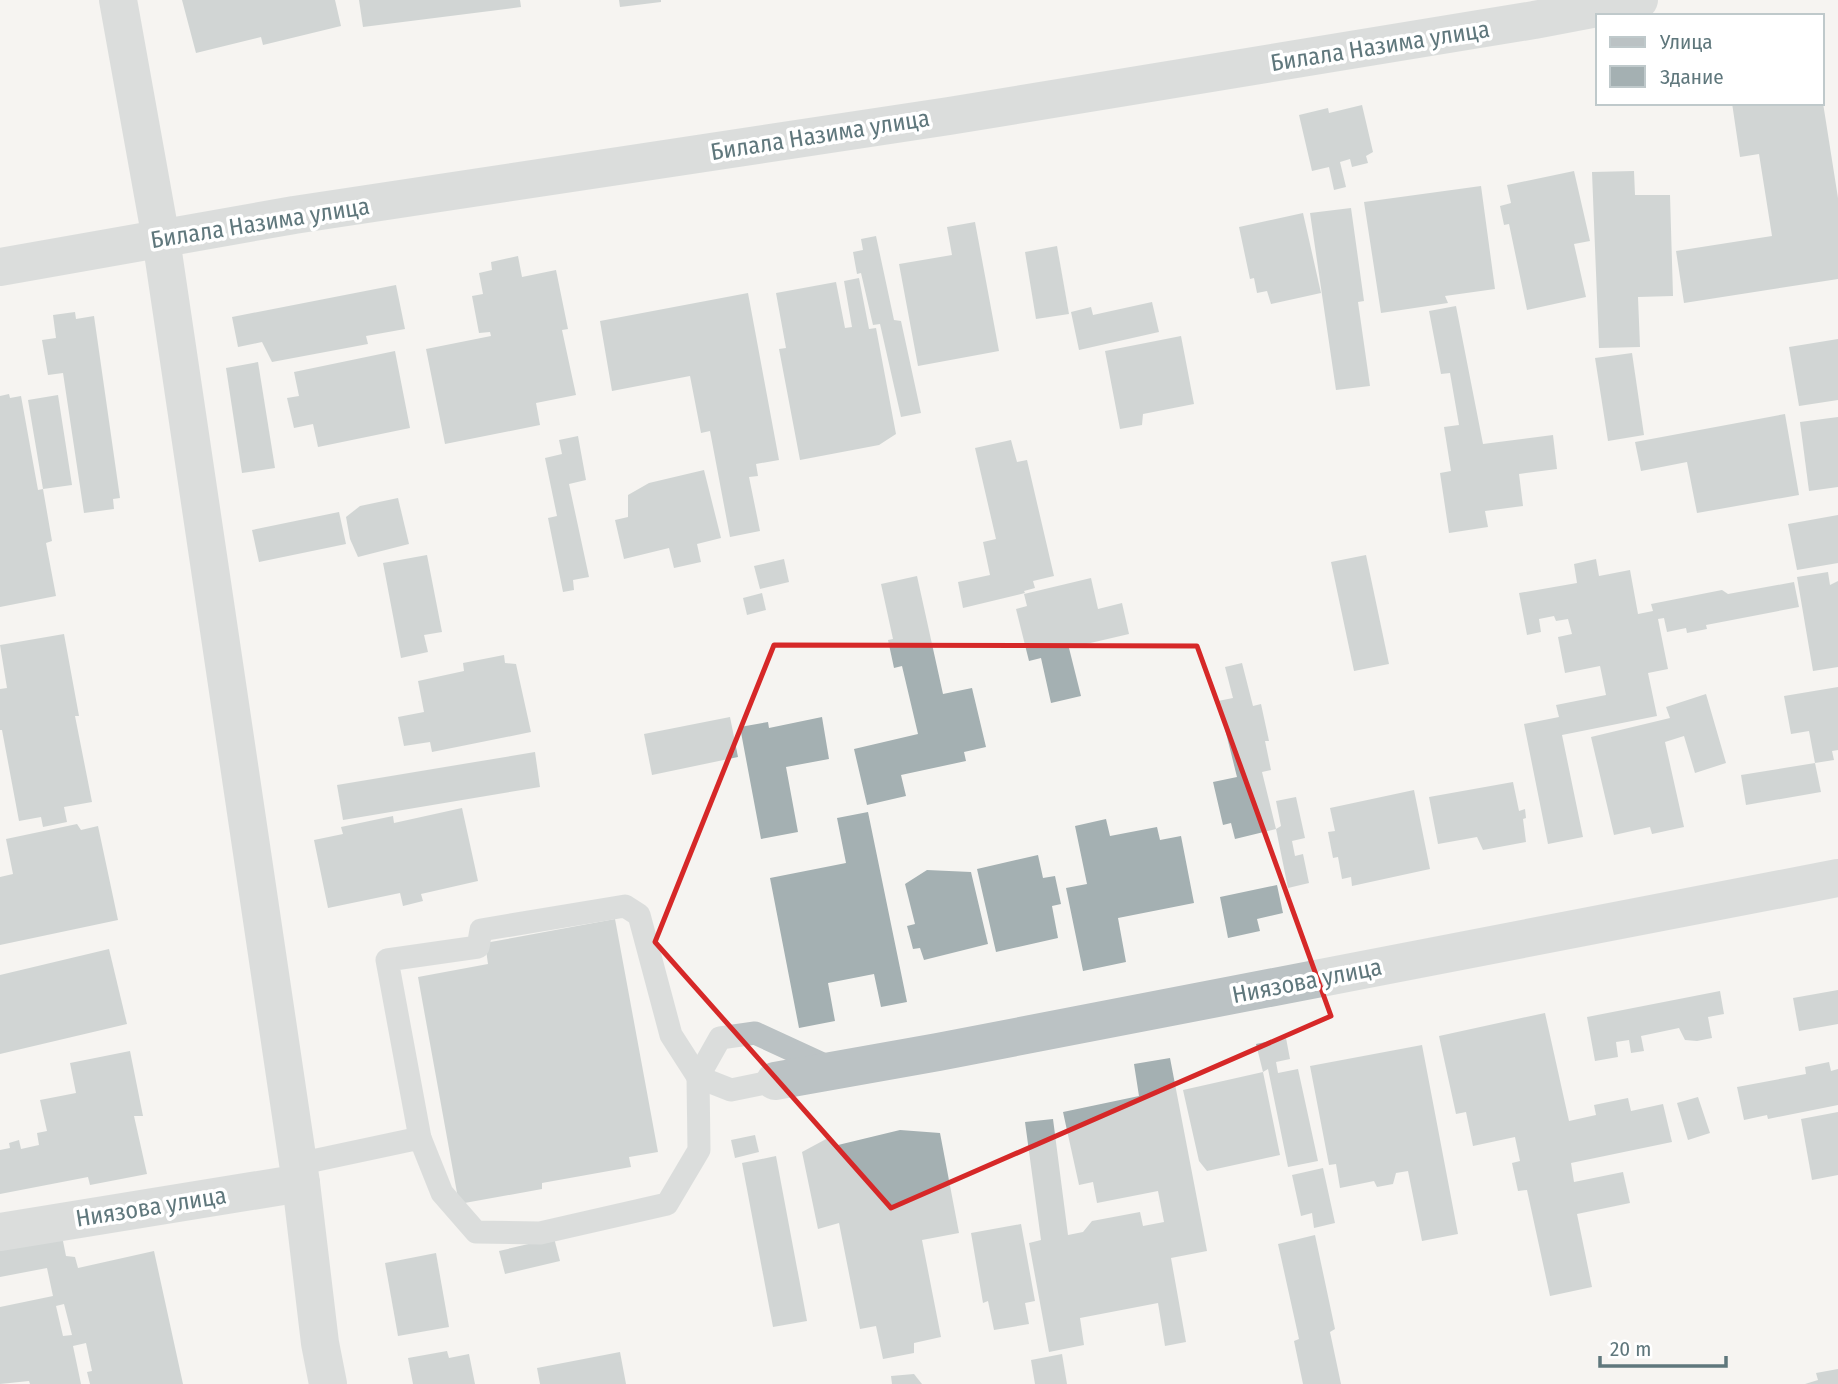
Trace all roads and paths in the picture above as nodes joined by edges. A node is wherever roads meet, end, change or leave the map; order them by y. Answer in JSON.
{"nodes":[{"id":1,"x":118,"y":0,"type":"edge"},
{"id":2,"x":1639,"y":0,"type":"edge"},
{"id":3,"x":161,"y":239,"type":"junction"},
{"id":4,"x":0,"y":267,"type":"edge"},
{"id":5,"x":1838,"y":878,"type":"edge"},
{"id":6,"x":833,"y":1069,"type":"junction"},
{"id":7,"x":698,"y":1077,"type":"junction"},
{"id":8,"x":775,"y":1081,"type":"joint"},
{"id":9,"x":420,"y":1138,"type":"junction"},
{"id":10,"x":300,"y":1174,"type":"junction"},
{"id":11,"x":0,"y":1232,"type":"edge"},
{"id":12,"x":328,"y":1384,"type":"edge"}],
"edges":[{"from":1,"to":3,"type":"street"},
{"from":2,"to":3,"type":"street","name":"Билала Назима улица"},
{"from":3,"to":4,"type":"street","name":"Билала Назима улица"},
{"from":3,"to":10,"type":"street"},
{"from":5,"to":6,"type":"street","name":"Ниязова улица"},
{"from":6,"to":7,"type":"lane"},
{"from":6,"to":8,"type":"street","name":"Ниязова улица"},
{"from":7,"to":8,"type":"lane"},
{"from":7,"to":9,"type":"lane"},
{"from":7,"to":9,"type":"lane"},
{"from":9,"to":10,"type":"lane"},
{"from":10,"to":11,"type":"street","name":"Ниязова улица"},
{"from":10,"to":12,"type":"street"}]}
